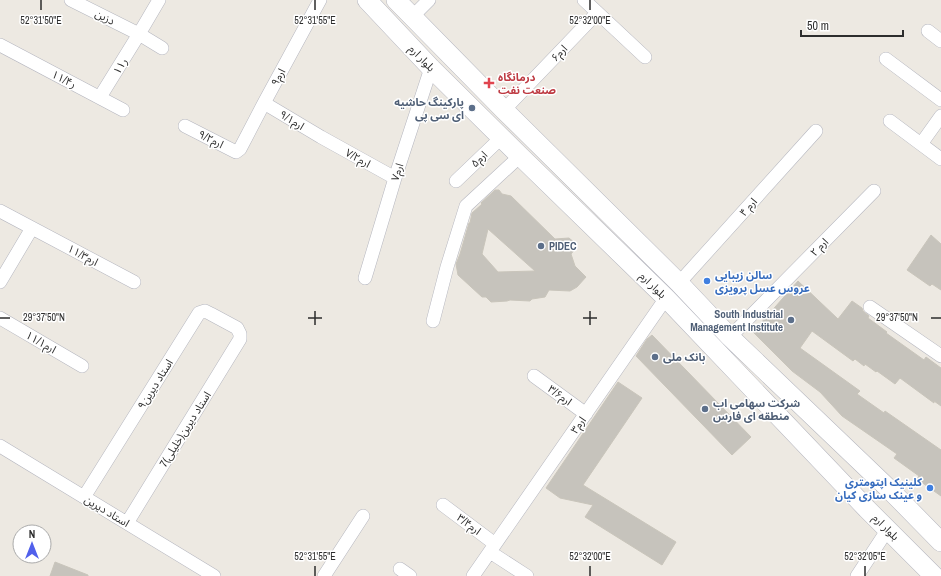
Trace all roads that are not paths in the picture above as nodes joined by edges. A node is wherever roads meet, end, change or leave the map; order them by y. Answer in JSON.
{"nodes":[{"id":1,"x":71,"y":0,"type":"edge"},
{"id":2,"x":159,"y":0,"type":"edge"},
{"id":3,"x":320,"y":0,"type":"edge"},
{"id":4,"x":366,"y":0,"type":"edge"},
{"id":5,"x":396,"y":0,"type":"edge"},
{"id":6,"x":429,"y":0,"type":"edge"},
{"id":7,"x":584,"y":0,"type":"edge"},
{"id":8,"x":597,"y":13,"type":"junction"},
{"id":9,"x":412,"y":17,"type":"junction"},
{"id":10,"x":928,"y":31,"type":"dead end"},
{"id":11,"x":139,"y":34,"type":"junction"},
{"id":12,"x":941,"y":41,"type":"edge"},
{"id":13,"x":0,"y":45,"type":"edge"},
{"id":14,"x":162,"y":48,"type":"dead end"},
{"id":15,"x":645,"y":57,"type":"dead end"},
{"id":16,"x":886,"y":59,"type":"dead end"},
{"id":17,"x":431,"y":68,"type":"junction"},
{"id":18,"x":100,"y":97,"type":"junction"},
{"id":19,"x":941,"y":100,"type":"edge"},
{"id":20,"x":264,"y":103,"type":"junction"},
{"id":21,"x":123,"y":110,"type":"dead end"},
{"id":22,"x":504,"y":110,"type":"junction"},
{"id":23,"x":941,"y":116,"type":"edge"},
{"id":24,"x":890,"y":121,"type":"dead end"},
{"id":25,"x":185,"y":126,"type":"dead end"},
{"id":26,"x":816,"y":131,"type":"dead end"},
{"id":27,"x":502,"y":137,"type":"junction"},
{"id":28,"x":321,"y":138,"type":"joint"},
{"id":29,"x":921,"y":144,"type":"junction"},
{"id":30,"x":236,"y":152,"type":"joint"},
{"id":31,"x":520,"y":156,"type":"junction"},
{"id":32,"x":941,"y":159,"type":"edge"},
{"id":33,"x":395,"y":178,"type":"junction"},
{"id":34,"x":456,"y":181,"type":"dead end"},
{"id":35,"x":874,"y":191,"type":"dead end"},
{"id":36,"x":0,"y":211,"type":"edge"},
{"id":37,"x":32,"y":228,"type":"junction"},
{"id":38,"x":365,"y":278,"type":"dead end"},
{"id":39,"x":0,"y":282,"type":"edge"},
{"id":40,"x":134,"y":282,"type":"dead end"},
{"id":41,"x":679,"y":283,"type":"junction"},
{"id":42,"x":666,"y":298,"type":"junction"},
{"id":43,"x":870,"y":307,"type":"dead end"},
{"id":44,"x":0,"y":318,"type":"edge"},
{"id":45,"x":433,"y":321,"type":"dead end"},
{"id":46,"x":240,"y":334,"type":"joint"},
{"id":47,"x":730,"y":337,"type":"junction"},
{"id":48,"x":941,"y":356,"type":"edge"},
{"id":49,"x":82,"y":366,"type":"dead end"},
{"id":50,"x":534,"y":376,"type":"dead end"},
{"id":51,"x":586,"y":414,"type":"junction"},
{"id":52,"x":0,"y":446,"type":"edge"},
{"id":53,"x":84,"y":497,"type":"junction"},
{"id":54,"x":443,"y":505,"type":"dead end"},
{"id":55,"x":363,"y":516,"type":"dead end"},
{"id":56,"x":127,"y":523,"type":"junction"},
{"id":57,"x":888,"y":529,"type":"junction"},
{"id":58,"x":941,"y":542,"type":"edge"},
{"id":59,"x":492,"y":548,"type":"junction"},
{"id":60,"x":214,"y":576,"type":"edge"},
{"id":61,"x":324,"y":576,"type":"edge"},
{"id":62,"x":473,"y":576,"type":"edge"},
{"id":63,"x":527,"y":576,"type":"edge"},
{"id":64,"x":857,"y":576,"type":"edge"},
{"id":65,"x":934,"y":576,"type":"edge"}],
"edges":[{"from":1,"to":11,"type":"street","name":"دزین"},
{"from":2,"to":11,"type":"street","name":"۱۱ر"},
{"from":3,"to":20,"type":"street","name":"ارم۹"},
{"from":4,"to":17,"type":"main road","name":"بلوار ارم"},
{"from":5,"to":9,"type":"main road","name":"بلوار ارم"},
{"from":6,"to":9,"type":"street"},
{"from":7,"to":8,"type":"street"},
{"from":8,"to":15,"type":"street"},
{"from":8,"to":22,"type":"street","name":"ارم۶"},
{"from":9,"to":22,"type":"main road","name":"بلوار ارم"},
{"from":10,"to":12,"type":"street"},
{"from":11,"to":14,"type":"street","name":"دزین"},
{"from":11,"to":18,"type":"street","name":"۱۱ر"},
{"from":13,"to":18,"type":"street","name":"۱۱/۴ر"},
{"from":16,"to":19,"type":"street"},
{"from":17,"to":27,"type":"main road","name":"بلوار ارم"},
{"from":17,"to":33,"type":"street","name":"ارم۷"},
{"from":18,"to":21,"type":"street","name":"۱۱/۴ر"},
{"from":20,"to":28,"type":"street","name":"۹/۱ارم"},
{"from":20,"to":30,"type":"street","name":"ارم۹"},
{"from":22,"to":41,"type":"main road","name":"بلوار ارم"},
{"from":23,"to":29,"type":"street"},
{"from":24,"to":29,"type":"street"},
{"from":25,"to":30,"type":"street","name":"۹/۲ارم"},
{"from":26,"to":41,"type":"street","name":"ارم ۴"},
{"from":27,"to":31,"type":"main road","name":"بلوار ارم"},
{"from":27,"to":34,"type":"street","name":"ارم۵"},
{"from":28,"to":33,"type":"street","name":"۷/۲ارم"},
{"from":29,"to":32,"type":"street"},
{"from":31,"to":42,"type":"main road","name":"بلوار ارم"},
{"from":31,"to":45,"type":"street"},
{"from":33,"to":38,"type":"street","name":"ارم۷"},
{"from":35,"to":47,"type":"street","name":"ارم ۲"},
{"from":36,"to":37,"type":"street","name":"۱۱/۳ارم"},
{"from":37,"to":39,"type":"street"},
{"from":37,"to":40,"type":"street","name":"۱۱/۳ارم"},
{"from":41,"to":47,"type":"main road","name":"بلوار ارم"},
{"from":42,"to":51,"type":"street","name":"ارم۳"},
{"from":42,"to":57,"type":"main road","name":"بلوار ارم"},
{"from":43,"to":48,"type":"street"},
{"from":44,"to":49,"type":"street","name":"۱۱/۱ارم"},
{"from":46,"to":53,"type":"street","name":"استاد دیرین۹"},
{"from":46,"to":56,"type":"street","name":"7استاد دیرین(خلیلی)"},
{"from":47,"to":58,"type":"main road","name":"بلوار ارم"},
{"from":50,"to":51,"type":"street","name":"۳/۶ارم"},
{"from":51,"to":59,"type":"street","name":"ارم۳"},
{"from":52,"to":53,"type":"street","name":"استاد دیرین"},
{"from":53,"to":56,"type":"street","name":"استاد دیرین"},
{"from":54,"to":59,"type":"street","name":"۳/۴ارم"},
{"from":55,"to":61,"type":"street"},
{"from":56,"to":60,"type":"street","name":"استاد دیرین"},
{"from":57,"to":64,"type":"street"},
{"from":57,"to":65,"type":"main road","name":"بلوار ارم"},
{"from":59,"to":62,"type":"street","name":"ارم۳"},
{"from":59,"to":63,"type":"street","name":"۳/۴ارم"}]}
